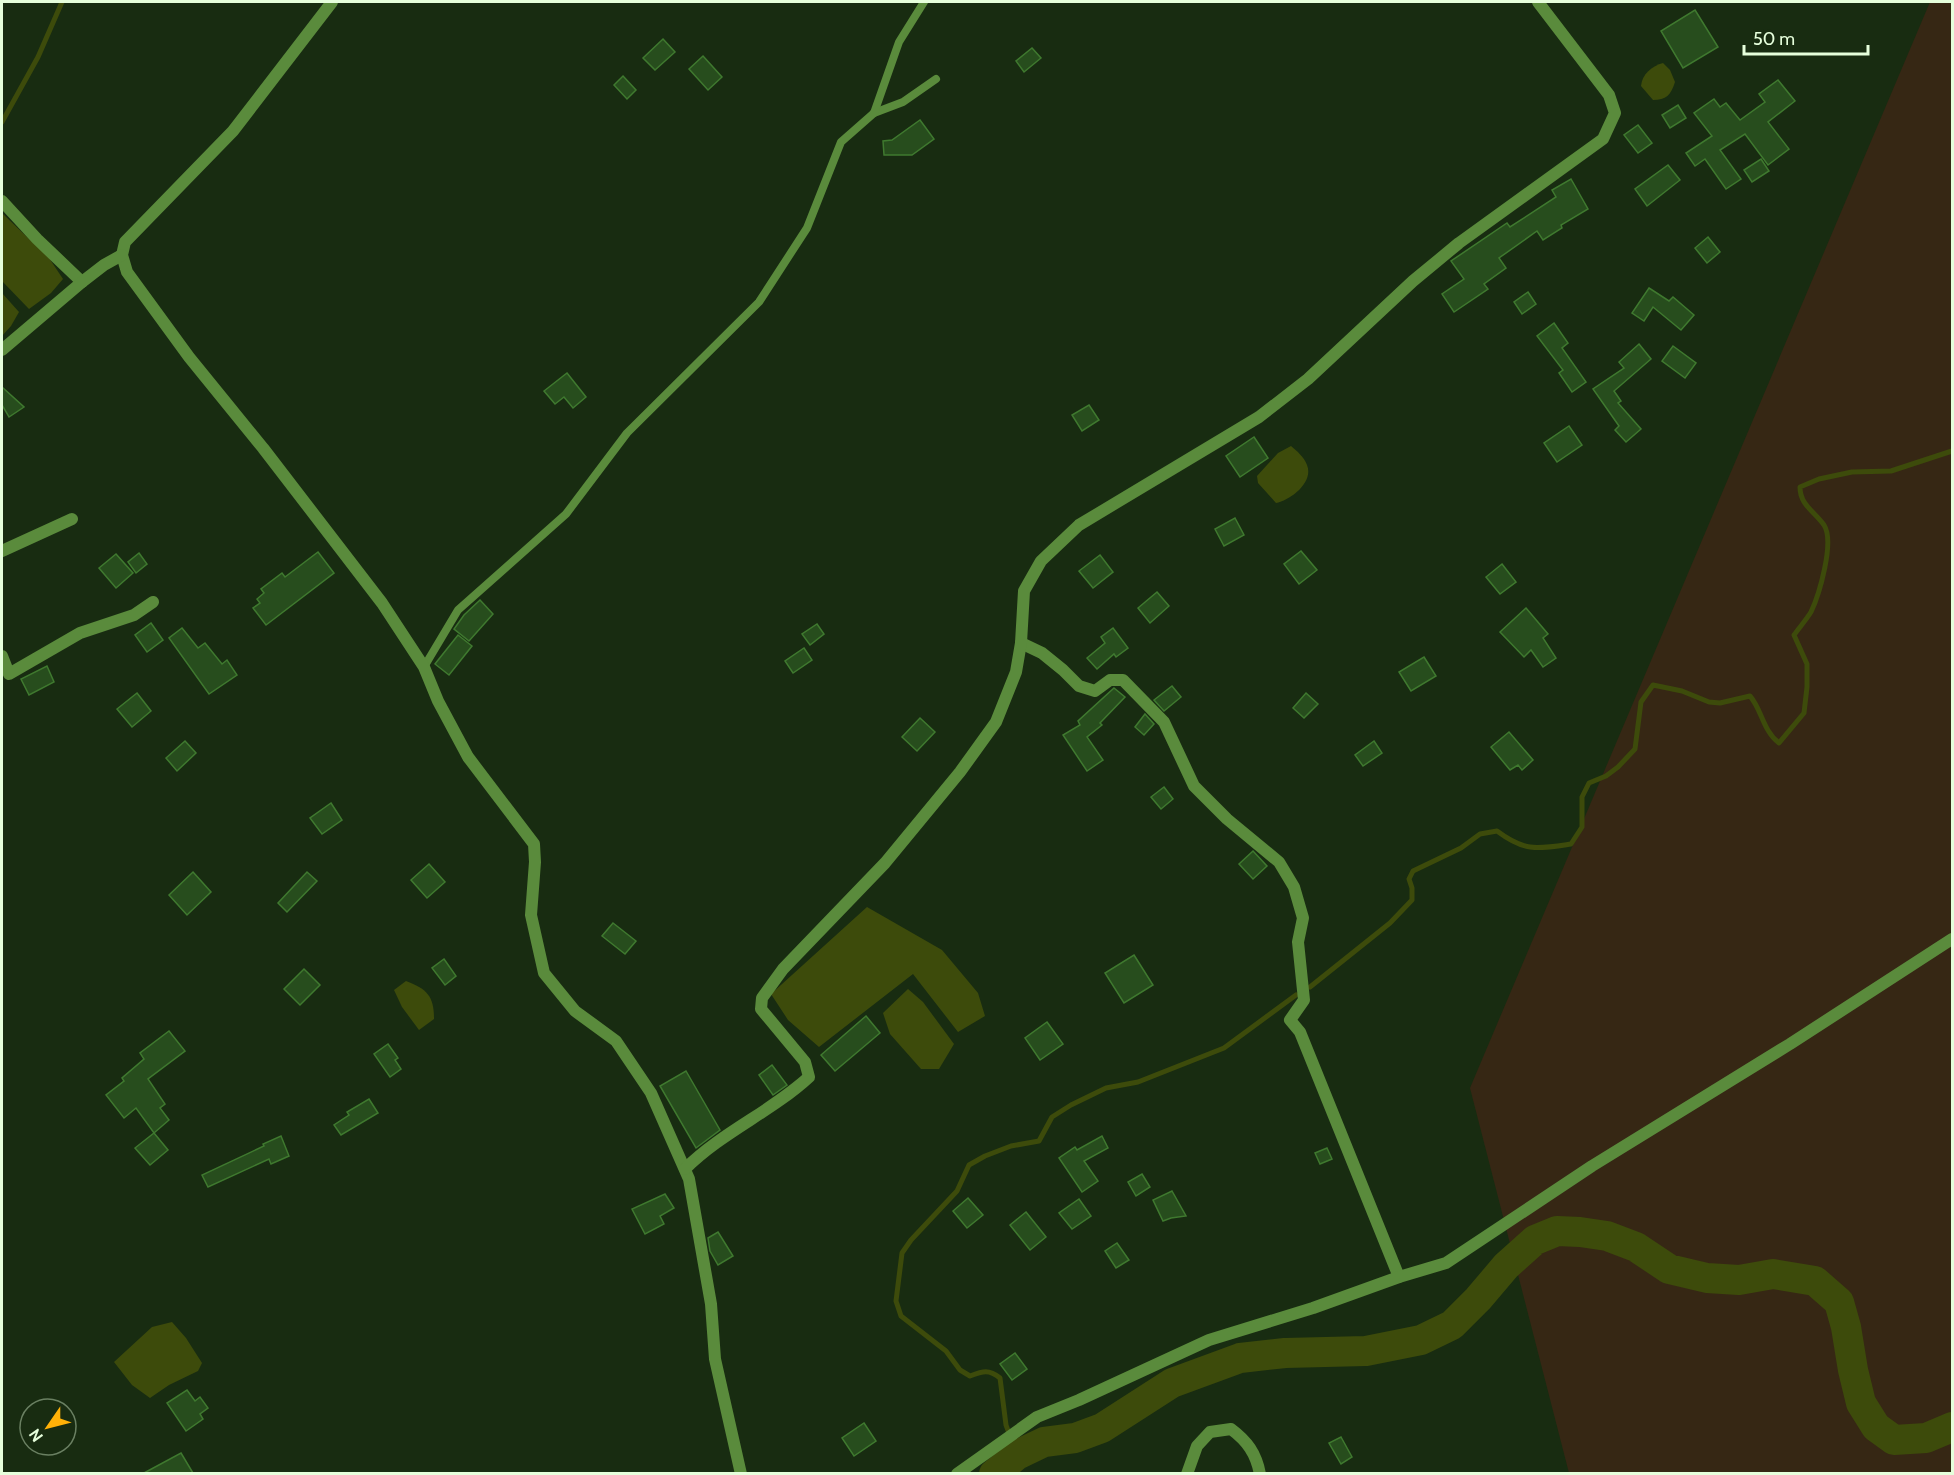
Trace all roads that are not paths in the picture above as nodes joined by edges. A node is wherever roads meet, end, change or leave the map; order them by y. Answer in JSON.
{"nodes":[{"id":1,"x":333,"y":2,"type":"edge"},
{"id":2,"x":924,"y":2,"type":"edge"},
{"id":3,"x":1538,"y":2,"type":"edge"},
{"id":4,"x":936,"y":79,"type":"dead end"},
{"id":5,"x":874,"y":113,"type":"junction"},
{"id":6,"x":2,"y":201,"type":"edge"},
{"id":7,"x":122,"y":255,"type":"junction"},
{"id":8,"x":82,"y":282,"type":"junction"},
{"id":9,"x":2,"y":350,"type":"edge"},
{"id":10,"x":72,"y":519,"type":"dead end"},
{"id":11,"x":2,"y":551,"type":"edge"},
{"id":12,"x":153,"y":602,"type":"dead end"},
{"id":13,"x":1021,"y":643,"type":"junction"},
{"id":14,"x":2,"y":656,"type":"edge"},
{"id":15,"x":424,"y":667,"type":"junction"},
{"id":16,"x":1953,"y":939,"type":"edge"},
{"id":17,"x":685,"y":1169,"type":"junction"},
{"id":18,"x":1399,"y":1277,"type":"junction"},
{"id":19,"x":741,"y":1473,"type":"edge"},
{"id":20,"x":957,"y":1473,"type":"edge"},
{"id":21,"x":1187,"y":1473,"type":"edge"},
{"id":22,"x":1260,"y":1473,"type":"edge"}],
"edges":[{"from":1,"to":7,"type":"street"},
{"from":2,"to":5,"type":"lane"},
{"from":3,"to":13,"type":"street"},
{"from":4,"to":5,"type":"lane"},
{"from":5,"to":15,"type":"lane"},
{"from":6,"to":8,"type":"street"},
{"from":7,"to":8,"type":"street"},
{"from":7,"to":15,"type":"street"},
{"from":8,"to":9,"type":"street"},
{"from":10,"to":11,"type":"street"},
{"from":12,"to":14,"type":"street"},
{"from":13,"to":17,"type":"street"},
{"from":13,"to":18,"type":"street"},
{"from":15,"to":17,"type":"street"},
{"from":16,"to":18,"type":"street"},
{"from":17,"to":19,"type":"street"},
{"from":18,"to":20,"type":"street"},
{"from":21,"to":22,"type":"street"}]}
